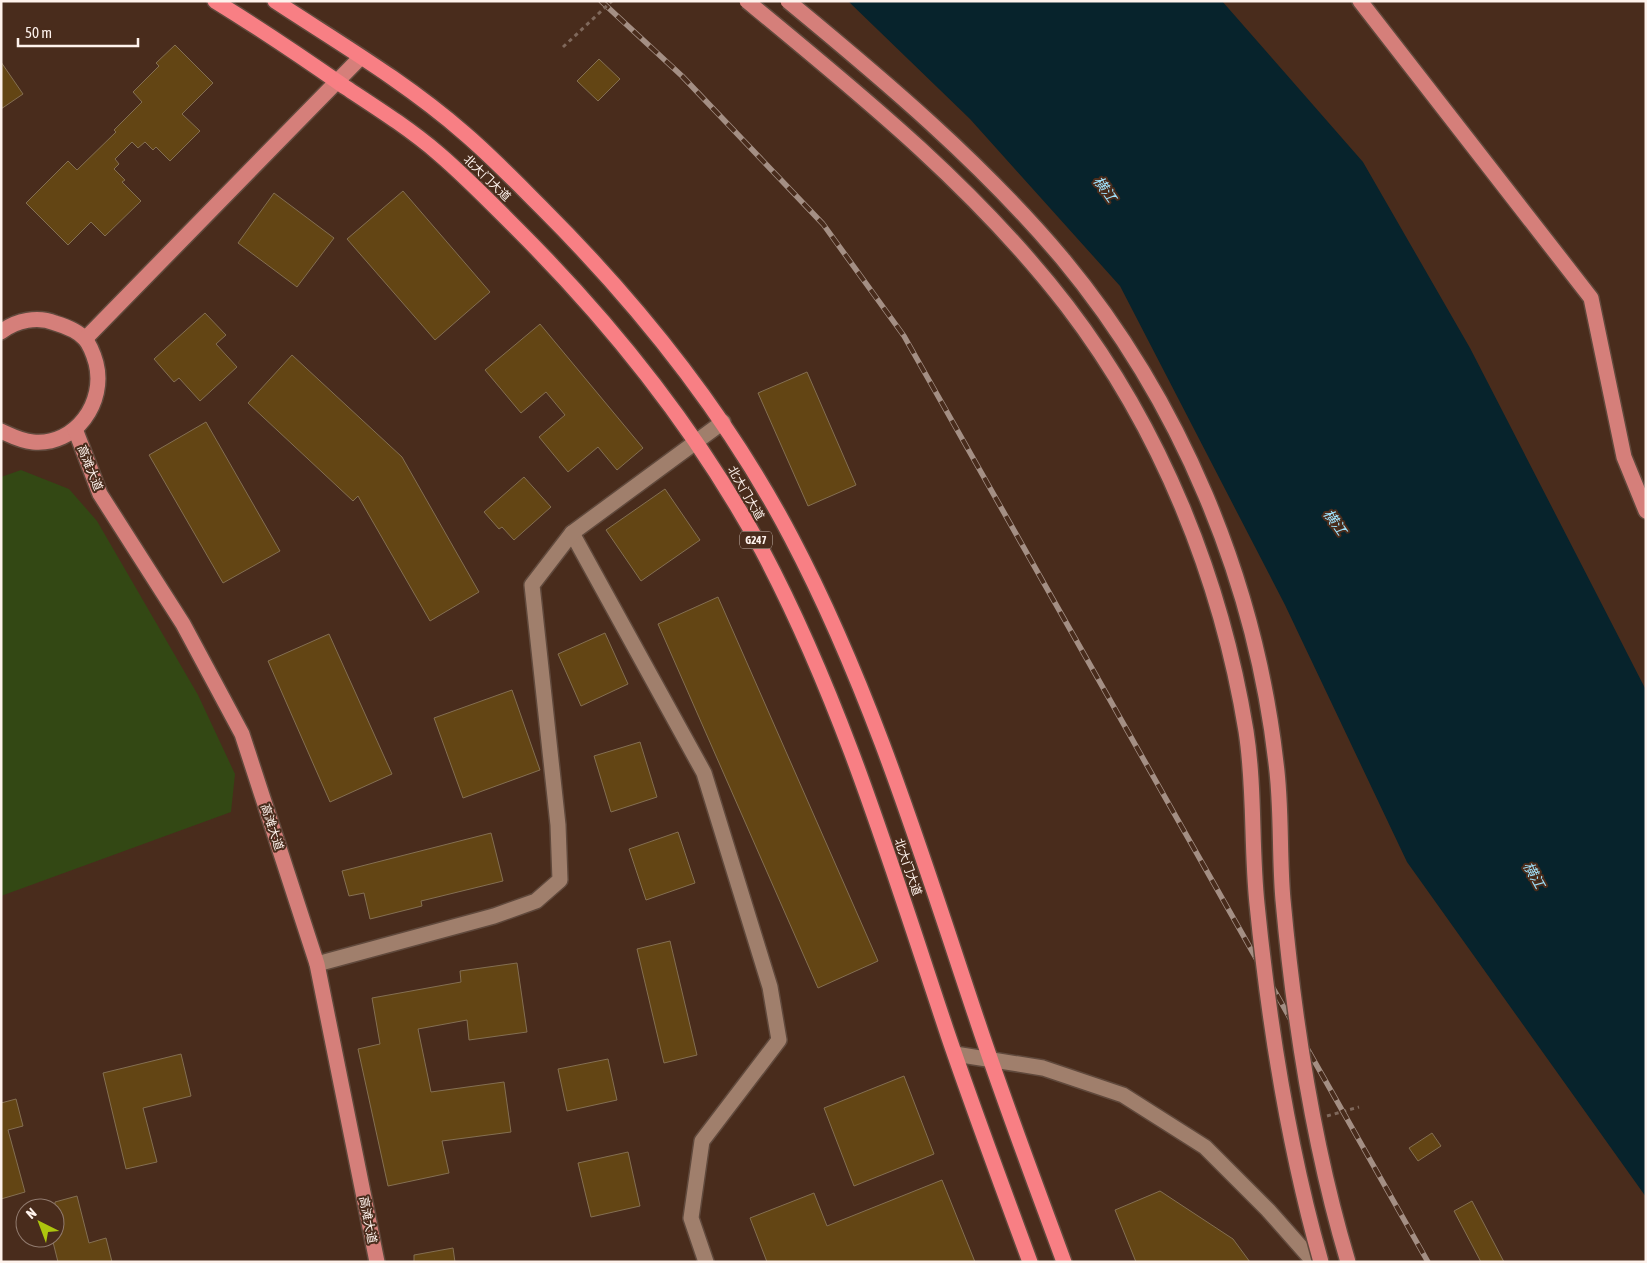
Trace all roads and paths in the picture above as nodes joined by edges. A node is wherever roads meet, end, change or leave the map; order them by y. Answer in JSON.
{"nodes":[{"id":1,"x":215,"y":1,"type":"edge"},
{"id":2,"x":276,"y":1,"type":"edge"},
{"id":3,"x":612,"y":1,"type":"edge"},
{"id":4,"x":747,"y":1,"type":"edge"},
{"id":5,"x":788,"y":1,"type":"edge"},
{"id":6,"x":1360,"y":1,"type":"edge"},
{"id":7,"x":563,"y":47,"type":"dead end"},
{"id":8,"x":360,"y":58,"type":"junction"},
{"id":9,"x":337,"y":82,"type":"junction"},
{"id":10,"x":3,"y":327,"type":"edge"},
{"id":11,"x":86,"y":339,"type":"junction"},
{"id":12,"x":723,"y":422,"type":"junction"},
{"id":13,"x":75,"y":428,"type":"junction"},
{"id":14,"x":1,"y":431,"type":"edge"},
{"id":15,"x":697,"y":441,"type":"junction"},
{"id":16,"x":1646,"y":511,"type":"edge"},
{"id":17,"x":572,"y":533,"type":"junction"},
{"id":18,"x":317,"y":964,"type":"junction"},
{"id":19,"x":954,"y":1054,"type":"junction"},
{"id":20,"x":991,"y":1060,"type":"junction"},
{"id":21,"x":377,"y":1262,"type":"edge"},
{"id":22,"x":706,"y":1262,"type":"edge"},
{"id":23,"x":1030,"y":1262,"type":"edge"},
{"id":24,"x":1064,"y":1262,"type":"edge"},
{"id":25,"x":1314,"y":1262,"type":"edge"},
{"id":26,"x":1320,"y":1262,"type":"edge"},
{"id":27,"x":1348,"y":1262,"type":"edge"}],
"edges":[{"from":1,"to":9,"type":"highway","name":"北大门大道","number":"G247"},
{"from":2,"to":8,"type":"highway","name":"北大门大道","number":"G247"},
{"from":3,"to":7,"type":"path","bridge":true},
{"from":4,"to":26,"type":"main road","bridge":true},
{"from":5,"to":27,"type":"main road","bridge":true},
{"from":6,"to":16,"type":"main road"},
{"from":8,"to":9,"type":"main road"},
{"from":8,"to":12,"type":"highway","name":"北大门大道","number":"G247"},
{"from":9,"to":11,"type":"main road"},
{"from":9,"to":15,"type":"highway","name":"北大门大道","number":"G247"},
{"from":10,"to":11,"type":"main road"},
{"from":11,"to":13,"type":"main road"},
{"from":12,"to":15,"type":"street"},
{"from":12,"to":20,"type":"highway","name":"北大门大道","number":"G247"},
{"from":13,"to":14,"type":"main road"},
{"from":13,"to":18,"type":"main road","name":"高滩大道"},
{"from":15,"to":17,"type":"street"},
{"from":15,"to":19,"type":"highway","name":"北大门大道","number":"G247"},
{"from":17,"to":18,"type":"street"},
{"from":17,"to":22,"type":"street"},
{"from":18,"to":21,"type":"main road","name":"高滩大道"},
{"from":19,"to":20,"type":"street"},
{"from":19,"to":23,"type":"highway","name":"北大门大道","number":"G247"},
{"from":20,"to":24,"type":"highway","name":"北大门大道","number":"G247"},
{"from":20,"to":25,"type":"street"}]}
